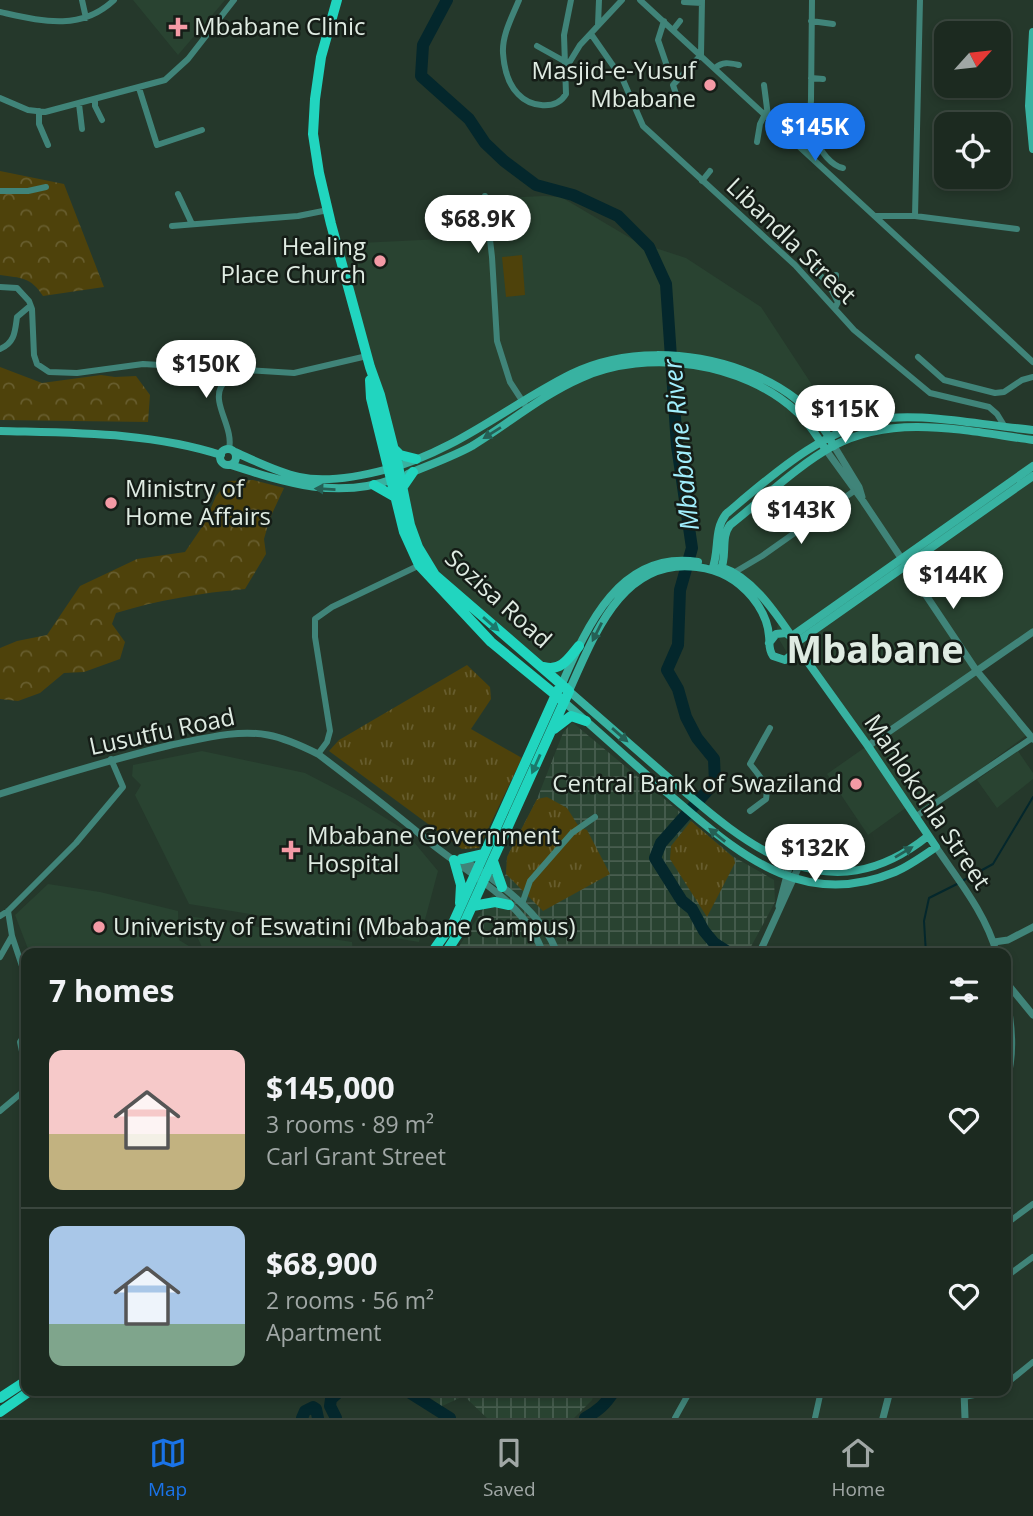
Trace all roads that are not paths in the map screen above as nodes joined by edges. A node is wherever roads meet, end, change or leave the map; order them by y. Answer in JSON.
{"nodes":[{"id":1,"x":82,"y":0,"type":"edge"},
{"id":2,"x":114,"y":0,"type":"edge"},
{"id":3,"x":234,"y":0,"type":"edge"},
{"id":4,"x":337,"y":0,"type":"edge"},
{"id":5,"x":519,"y":0,"type":"edge"},
{"id":6,"x":571,"y":0,"type":"edge"},
{"id":7,"x":599,"y":0,"type":"edge"},
{"id":8,"x":622,"y":0,"type":"edge"},
{"id":9,"x":639,"y":0,"type":"edge"},
{"id":10,"x":812,"y":0,"type":"edge"},
{"id":11,"x":920,"y":0,"type":"edge"},
{"id":12,"x":702,"y":1,"type":"edge"},
{"id":13,"x":684,"y":2,"type":"edge"},
{"id":14,"x":0,"y":12,"type":"edge"},
{"id":15,"x":702,"y":13,"type":"junction"},
{"id":16,"x":711,"y":13,"type":"dead end"},
{"id":17,"x":86,"y":18,"type":"junction"},
{"id":18,"x":680,"y":21,"type":"dead end"},
{"id":19,"x":811,"y":21,"type":"junction"},
{"id":20,"x":664,"y":22,"type":"junction"},
{"id":21,"x":833,"y":24,"type":"dead end"},
{"id":22,"x":598,"y":26,"type":"junction"},
{"id":23,"x":673,"y":30,"type":"junction"},
{"id":24,"x":1033,"y":32,"type":"edge"},
{"id":25,"x":592,"y":34,"type":"junction"},
{"id":26,"x":564,"y":35,"type":"junction"},
{"id":27,"x":580,"y":45,"type":"junction"},
{"id":28,"x":537,"y":46,"type":"dead end"},
{"id":29,"x":701,"y":55,"type":"junction"},
{"id":30,"x":565,"y":65,"type":"junction"},
{"id":31,"x":739,"y":65,"type":"dead end"},
{"id":32,"x":715,"y":68,"type":"junction"},
{"id":33,"x":668,"y":69,"type":"dead end"},
{"id":34,"x":811,"y":78,"type":"junction"},
{"id":35,"x":823,"y":79,"type":"dead end"},
{"id":36,"x":764,"y":85,"type":"dead end"},
{"id":37,"x":139,"y":88,"type":"junction"},
{"id":38,"x":677,"y":97,"type":"dead end"},
{"id":39,"x":0,"y":98,"type":"edge"},
{"id":40,"x":95,"y":100,"type":"junction"},
{"id":41,"x":79,"y":104,"type":"junction"},
{"id":42,"x":39,"y":111,"type":"junction"},
{"id":43,"x":767,"y":116,"type":"junction"},
{"id":44,"x":102,"y":120,"type":"dead end"},
{"id":45,"x":809,"y":121,"type":"junction"},
{"id":46,"x":82,"y":129,"type":"dead end"},
{"id":47,"x":202,"y":130,"type":"dead end"},
{"id":48,"x":757,"y":142,"type":"dead end"},
{"id":49,"x":48,"y":145,"type":"dead end"},
{"id":50,"x":1033,"y":149,"type":"edge"},
{"id":51,"x":807,"y":153,"type":"junction"},
{"id":52,"x":843,"y":168,"type":"dead end"},
{"id":53,"x":710,"y":171,"type":"dead end"},
{"id":54,"x":702,"y":181,"type":"junction"},
{"id":55,"x":46,"y":187,"type":"dead end"},
{"id":56,"x":0,"y":191,"type":"edge"},
{"id":57,"x":178,"y":194,"type":"dead end"},
{"id":58,"x":485,"y":196,"type":"dead end"},
{"id":59,"x":328,"y":210,"type":"junction"},
{"id":60,"x":875,"y":216,"type":"junction"},
{"id":61,"x":915,"y":216,"type":"junction"},
{"id":62,"x":192,"y":224,"type":"junction"},
{"id":63,"x":172,"y":226,"type":"dead end"},
{"id":64,"x":1017,"y":229,"type":"dead end"},
{"id":65,"x":809,"y":264,"type":"dead end"},
{"id":66,"x":836,"y":275,"type":"dead end"},
{"id":67,"x":0,"y":287,"type":"edge"},
{"id":68,"x":836,"y":296,"type":"junction"},
{"id":69,"x":30,"y":306,"type":"junction"},
{"id":70,"x":835,"y":308,"type":"junction"},
{"id":71,"x":0,"y":349,"type":"edge"},
{"id":72,"x":367,"y":356,"type":"junction"},
{"id":73,"x":918,"y":357,"type":"dead end"},
{"id":74,"x":685,"y":359,"type":"junction"},
{"id":75,"x":1033,"y":362,"type":"edge"},
{"id":76,"x":236,"y":370,"type":"junction"},
{"id":77,"x":1033,"y":377,"type":"edge"},
{"id":78,"x":526,"y":406,"type":"junction"},
{"id":79,"x":1005,"y":427,"type":"junction"},
{"id":80,"x":1033,"y":430,"type":"edge"},
{"id":81,"x":0,"y":431,"type":"edge"},
{"id":82,"x":829,"y":436,"type":"junction"},
{"id":83,"x":1033,"y":440,"type":"edge"},
{"id":84,"x":458,"y":441,"type":"junction"},
{"id":85,"x":820,"y":442,"type":"junction"},
{"id":86,"x":470,"y":447,"type":"junction"},
{"id":87,"x":830,"y":448,"type":"junction"},
{"id":88,"x":390,"y":451,"type":"junction"},
{"id":89,"x":228,"y":452,"type":"junction"},
{"id":90,"x":416,"y":459,"type":"junction"},
{"id":91,"x":231,"y":465,"type":"junction"},
{"id":92,"x":1033,"y":466,"type":"edge"},
{"id":93,"x":413,"y":472,"type":"junction"},
{"id":94,"x":392,"y":473,"type":"junction"},
{"id":95,"x":1033,"y":476,"type":"edge"},
{"id":96,"x":374,"y":485,"type":"junction"},
{"id":97,"x":854,"y":491,"type":"junction"},
{"id":98,"x":399,"y":492,"type":"junction"},
{"id":99,"x":863,"y":500,"type":"junction"},
{"id":100,"x":905,"y":562,"type":"junction"},
{"id":101,"x":678,"y":563,"type":"junction"},
{"id":102,"x":423,"y":564,"type":"junction"},
{"id":103,"x":722,"y":570,"type":"junction"},
{"id":104,"x":1033,"y":632,"type":"edge"},
{"id":105,"x":794,"y":640,"type":"junction"},
{"id":106,"x":769,"y":643,"type":"junction"},
{"id":107,"x":579,"y":646,"type":"junction"},
{"id":108,"x":785,"y":660,"type":"junction"},
{"id":109,"x":537,"y":664,"type":"junction"},
{"id":110,"x":976,"y":670,"type":"junction"},
{"id":111,"x":817,"y":676,"type":"junction"},
{"id":112,"x":540,"y":682,"type":"junction"},
{"id":113,"x":565,"y":687,"type":"junction"},
{"id":114,"x":559,"y":698,"type":"junction"},
{"id":115,"x":544,"y":719,"type":"junction"},
{"id":116,"x":586,"y":721,"type":"junction"},
{"id":117,"x":769,"y":728,"type":"dead end"},
{"id":118,"x":551,"y":732,"type":"junction"},
{"id":119,"x":1033,"y":738,"type":"edge"},
{"id":120,"x":868,"y":746,"type":"junction"},
{"id":121,"x":318,"y":754,"type":"junction"},
{"id":122,"x":111,"y":759,"type":"junction"},
{"id":123,"x":0,"y":794,"type":"edge"},
{"id":124,"x":750,"y":811,"type":"dead end"},
{"id":125,"x":595,"y":817,"type":"dead end"},
{"id":126,"x":915,"y":817,"type":"junction"},
{"id":127,"x":928,"y":836,"type":"junction"},
{"id":128,"x":936,"y":847,"type":"junction"},
{"id":129,"x":484,"y":854,"type":"junction"},
{"id":130,"x":458,"y":860,"type":"junction"},
{"id":131,"x":493,"y":861,"type":"junction"},
{"id":132,"x":795,"y":865,"type":"junction"},
{"id":133,"x":481,"y":875,"type":"junction"},
{"id":134,"x":791,"y":877,"type":"junction"},
{"id":135,"x":502,"y":887,"type":"junction"},
{"id":136,"x":522,"y":904,"type":"junction"},
{"id":137,"x":509,"y":905,"type":"junction"},
{"id":138,"x":473,"y":906,"type":"junction"},
{"id":139,"x":460,"y":907,"type":"junction"},
{"id":140,"x":8,"y":911,"type":"junction"},
{"id":141,"x":0,"y":916,"type":"edge"},
{"id":142,"x":1033,"y":927,"type":"edge"},
{"id":143,"x":12,"y":936,"type":"junction"},
{"id":144,"x":994,"y":942,"type":"junction"},
{"id":145,"x":435,"y":948,"type":"edge"},
{"id":146,"x":449,"y":948,"type":"edge"},
{"id":147,"x":541,"y":948,"type":"edge"},
{"id":148,"x":554,"y":948,"type":"edge"},
{"id":149,"x":762,"y":948,"type":"edge"},
{"id":150,"x":996,"y":948,"type":"edge"},
{"id":151,"x":0,"y":957,"type":"edge"},
{"id":152,"x":21,"y":963,"type":"edge"},
{"id":153,"x":1011,"y":988,"type":"edge"},
{"id":154,"x":1011,"y":1010,"type":"edge"},
{"id":155,"x":1032,"y":1014,"type":"edge"},
{"id":156,"x":1011,"y":1046,"type":"edge"},
{"id":157,"x":1011,"y":1067,"type":"edge"},
{"id":158,"x":21,"y":1093,"type":"edge"},
{"id":159,"x":0,"y":1111,"type":"edge"},
{"id":160,"x":1033,"y":1204,"type":"edge"},
{"id":161,"x":1011,"y":1220,"type":"edge"},
{"id":162,"x":1033,"y":1257,"type":"edge"},
{"id":163,"x":1011,"y":1273,"type":"edge"},
{"id":164,"x":1033,"y":1362,"type":"edge"},
{"id":165,"x":1011,"y":1380,"type":"edge"},
{"id":166,"x":21,"y":1384,"type":"edge"},
{"id":167,"x":23,"y":1396,"type":"edge"},
{"id":168,"x":687,"y":1396,"type":"edge"},
{"id":169,"x":820,"y":1396,"type":"edge"},
{"id":170,"x":889,"y":1396,"type":"edge"},
{"id":171,"x":964,"y":1396,"type":"edge"},
{"id":172,"x":0,"y":1398,"type":"edge"},
{"id":173,"x":0,"y":1412,"type":"edge"},
{"id":174,"x":675,"y":1418,"type":"edge"},
{"id":175,"x":815,"y":1418,"type":"edge"},
{"id":176,"x":883,"y":1418,"type":"edge"},
{"id":177,"x":965,"y":1418,"type":"edge"}],
"edges":[{"from":1,"to":17,"type":"street"},
{"from":2,"to":17,"type":"street"},
{"from":3,"to":37,"type":"street"},
{"from":4,"to":59,"type":"main road","name":"Sozisa Road"},
{"from":5,"to":30,"type":"street"},
{"from":6,"to":26,"type":"street"},
{"from":7,"to":22,"type":"street"},
{"from":8,"to":22,"type":"street"},
{"from":9,"to":20,"type":"street"},
{"from":10,"to":19,"type":"street"},
{"from":11,"to":61,"type":"street"},
{"from":12,"to":13,"type":"street"},
{"from":12,"to":15,"type":"street"},
{"from":14,"to":17,"type":"street"},
{"from":15,"to":16,"type":"street"},
{"from":15,"to":29,"type":"street"},
{"from":18,"to":23,"type":"street"},
{"from":19,"to":21,"type":"street"},
{"from":19,"to":34,"type":"street"},
{"from":20,"to":23,"type":"street"},
{"from":20,"to":33,"type":"street"},
{"from":22,"to":25,"type":"street"},
{"from":23,"to":29,"type":"street"},
{"from":24,"to":50,"type":"main road"},
{"from":25,"to":27,"type":"street"},
{"from":25,"to":54,"type":"street","name":"Libandla Street"},
{"from":26,"to":27,"type":"street"},
{"from":26,"to":30,"type":"street"},
{"from":27,"to":30,"type":"street"},
{"from":28,"to":30,"type":"street"},
{"from":29,"to":32,"type":"street"},
{"from":29,"to":38,"type":"street"},
{"from":31,"to":32,"type":"street"},
{"from":32,"to":43,"type":"street"},
{"from":34,"to":35,"type":"street"},
{"from":34,"to":45,"type":"street"},
{"from":36,"to":43,"type":"street"},
{"from":37,"to":40,"type":"street"},
{"from":37,"to":47,"type":"street"},
{"from":39,"to":42,"type":"street"},
{"from":40,"to":41,"type":"street"},
{"from":40,"to":44,"type":"street"},
{"from":41,"to":42,"type":"street"},
{"from":41,"to":46,"type":"street"},
{"from":42,"to":49,"type":"street"},
{"from":43,"to":48,"type":"street"},
{"from":43,"to":51,"type":"street"},
{"from":45,"to":51,"type":"street"},
{"from":45,"to":52,"type":"street"},
{"from":51,"to":60,"type":"street"},
{"from":53,"to":54,"type":"street"},
{"from":54,"to":70,"type":"street","name":"Libandla Street"},
{"from":55,"to":56,"type":"street"},
{"from":57,"to":62,"type":"street"},
{"from":58,"to":78,"type":"street"},
{"from":59,"to":62,"type":"street"},
{"from":59,"to":72,"type":"main road","name":"Sozisa Road"},
{"from":60,"to":61,"type":"street"},
{"from":60,"to":75,"type":"street"},
{"from":61,"to":64,"type":"street"},
{"from":62,"to":63,"type":"street"},
{"from":65,"to":68,"type":"street"},
{"from":66,"to":68,"type":"street"},
{"from":67,"to":69,"type":"street"},
{"from":68,"to":70,"type":"street"},
{"from":69,"to":71,"type":"street"},
{"from":69,"to":76,"type":"street"},
{"from":70,"to":79,"type":"street","name":"Libandla Street"},
{"from":72,"to":76,"type":"street"},
{"from":72,"to":88,"type":"main road","name":"Sozisa Road"},
{"from":73,"to":77,"type":"street"},
{"from":74,"to":78,"type":"main road"},
{"from":74,"to":82,"type":"main road"},
{"from":74,"to":85,"type":"main road"},
{"from":76,"to":89,"type":"street"},
{"from":78,"to":84,"type":"main road"},
{"from":78,"to":86,"type":"main road","one_way":true},
{"from":79,"to":80,"type":"main road"},
{"from":79,"to":82,"type":"main road"},
{"from":81,"to":89,"type":"main road"},
{"from":82,"to":85,"type":"main road"},
{"from":82,"to":87,"type":"main road"},
{"from":83,"to":87,"type":"main road"},
{"from":84,"to":86,"type":"main road"},
{"from":84,"to":90,"type":"main road"},
{"from":85,"to":87,"type":"main road"},
{"from":85,"to":103,"type":"main road"},
{"from":86,"to":93,"type":"main road"},
{"from":87,"to":97,"type":"street"},
{"from":87,"to":99,"type":"street"},
{"from":87,"to":103,"type":"main road"},
{"from":88,"to":90,"type":"main road"},
{"from":88,"to":94,"type":"main road","name":"Sozisa Road"},
{"from":88,"to":94,"type":"main road"},
{"from":89,"to":91,"type":"main road"},
{"from":89,"to":91,"type":"main road"},
{"from":89,"to":94,"type":"main road"},
{"from":90,"to":94,"type":"main road"},
{"from":96,"to":91,"type":"main road","one_way":true},
{"from":92,"to":100,"type":"main road"},
{"from":93,"to":94,"type":"main road"},
{"from":93,"to":98,"type":"main road"},
{"from":94,"to":96,"type":"main road"},
{"from":94,"to":98,"type":"main road","name":"Sozisa Road"},
{"from":95,"to":100,"type":"main road"},
{"from":96,"to":98,"type":"main road"},
{"from":97,"to":99,"type":"street"},
{"from":97,"to":103,"type":"street"},
{"from":98,"to":102,"type":"main road","name":"Sozisa Road"},
{"from":99,"to":100,"type":"street"},
{"from":100,"to":105,"type":"main road"},
{"from":100,"to":110,"type":"street"},
{"from":101,"to":103,"type":"main road"},
{"from":101,"to":107,"type":"main road"},
{"from":101,"to":113,"type":"main road","one_way":true},
{"from":102,"to":109,"type":"main road","name":"Sozisa Road","one_way":true},
{"from":102,"to":112,"type":"main road","name":"Sozisa Road"},
{"from":102,"to":121,"type":"street"},
{"from":103,"to":105,"type":"main road","name":"Mahlokohla Street"},
{"from":103,"to":106,"type":"main road"},
{"from":104,"to":110,"type":"street"},
{"from":105,"to":106,"type":"main road"},
{"from":105,"to":108,"type":"main road"},
{"from":105,"to":111,"type":"main road","name":"Mahlokohla Street"},
{"from":106,"to":108,"type":"main road"},
{"from":107,"to":109,"type":"main road"},
{"from":107,"to":113,"type":"main road"},
{"from":108,"to":111,"type":"main road","name":"Mahlokohla Street"},
{"from":109,"to":113,"type":"main road","name":"Sozisa Road"},
{"from":110,"to":119,"type":"street"},
{"from":110,"to":120,"type":"street"},
{"from":111,"to":120,"type":"main road","name":"Mahlokohla Street"},
{"from":112,"to":114,"type":"main road","name":"Sozisa Road"},
{"from":112,"to":115,"type":"main road"},
{"from":113,"to":114,"type":"main road"},
{"from":113,"to":132,"type":"main road","one_way":true},
{"from":114,"to":115,"type":"main road"},
{"from":114,"to":116,"type":"main road"},
{"from":114,"to":118,"type":"main road"},
{"from":115,"to":129,"type":"main road"},
{"from":116,"to":118,"type":"main road"},
{"from":134,"to":116,"type":"main road","one_way":true},
{"from":117,"to":124,"type":"street"},
{"from":118,"to":131,"type":"main road","one_way":true},
{"from":119,"to":126,"type":"street"},
{"from":120,"to":126,"type":"main road","name":"Mahlokohla Street"},
{"from":121,"to":122,"type":"street","name":"Lusutfu Road"},
{"from":121,"to":130,"type":"street","name":"Lusutfu Road"},
{"from":122,"to":123,"type":"street","name":"Lusutfu Road"},
{"from":122,"to":140,"type":"street"},
{"from":125,"to":136,"type":"street"},
{"from":126,"to":127,"type":"main road","name":"Mahlokohla Street"},
{"from":127,"to":128,"type":"main road","name":"Mahlokohla Street"},
{"from":132,"to":127,"type":"main road","one_way":true},
{"from":128,"to":134,"type":"main road"},
{"from":128,"to":144,"type":"street","name":"Mahlokohla Street"},
{"from":129,"to":130,"type":"main road"},
{"from":129,"to":133,"type":"main road"},
{"from":130,"to":133,"type":"street","name":"Lusutfu Road"},
{"from":130,"to":139,"type":"main road"},
{"from":131,"to":133,"type":"main road"},
{"from":131,"to":135,"type":"main road"},
{"from":132,"to":134,"type":"street"},
{"from":133,"to":135,"type":"street"},
{"from":133,"to":137,"type":"street"},
{"from":133,"to":138,"type":"main road"},
{"from":133,"to":139,"type":"main road"},
{"from":134,"to":149,"type":"street"},
{"from":135,"to":136,"type":"street"},
{"from":136,"to":148,"type":"street"},
{"from":137,"to":138,"type":"main road"},
{"from":137,"to":147,"type":"street"},
{"from":138,"to":146,"type":"main road"},
{"from":139,"to":145,"type":"main road"},
{"from":140,"to":141,"type":"street"},
{"from":140,"to":143,"type":"street"},
{"from":142,"to":144,"type":"street"},
{"from":143,"to":151,"type":"street"},
{"from":143,"to":152,"type":"street"},
{"from":144,"to":150,"type":"street","name":"Mahlokohla Street"},
{"from":153,"to":155,"type":"street"},
{"from":154,"to":155,"type":"street"},
{"from":156,"to":157,"type":"street"},
{"from":158,"to":159,"type":"street"},
{"from":160,"to":161,"type":"street"},
{"from":162,"to":163,"type":"street"},
{"from":164,"to":165,"type":"street"},
{"from":166,"to":172,"type":"main road"},
{"from":167,"to":173,"type":"main road"},
{"from":168,"to":174,"type":"street"},
{"from":169,"to":175,"type":"street"},
{"from":170,"to":176,"type":"street"},
{"from":171,"to":177,"type":"street"}]}
